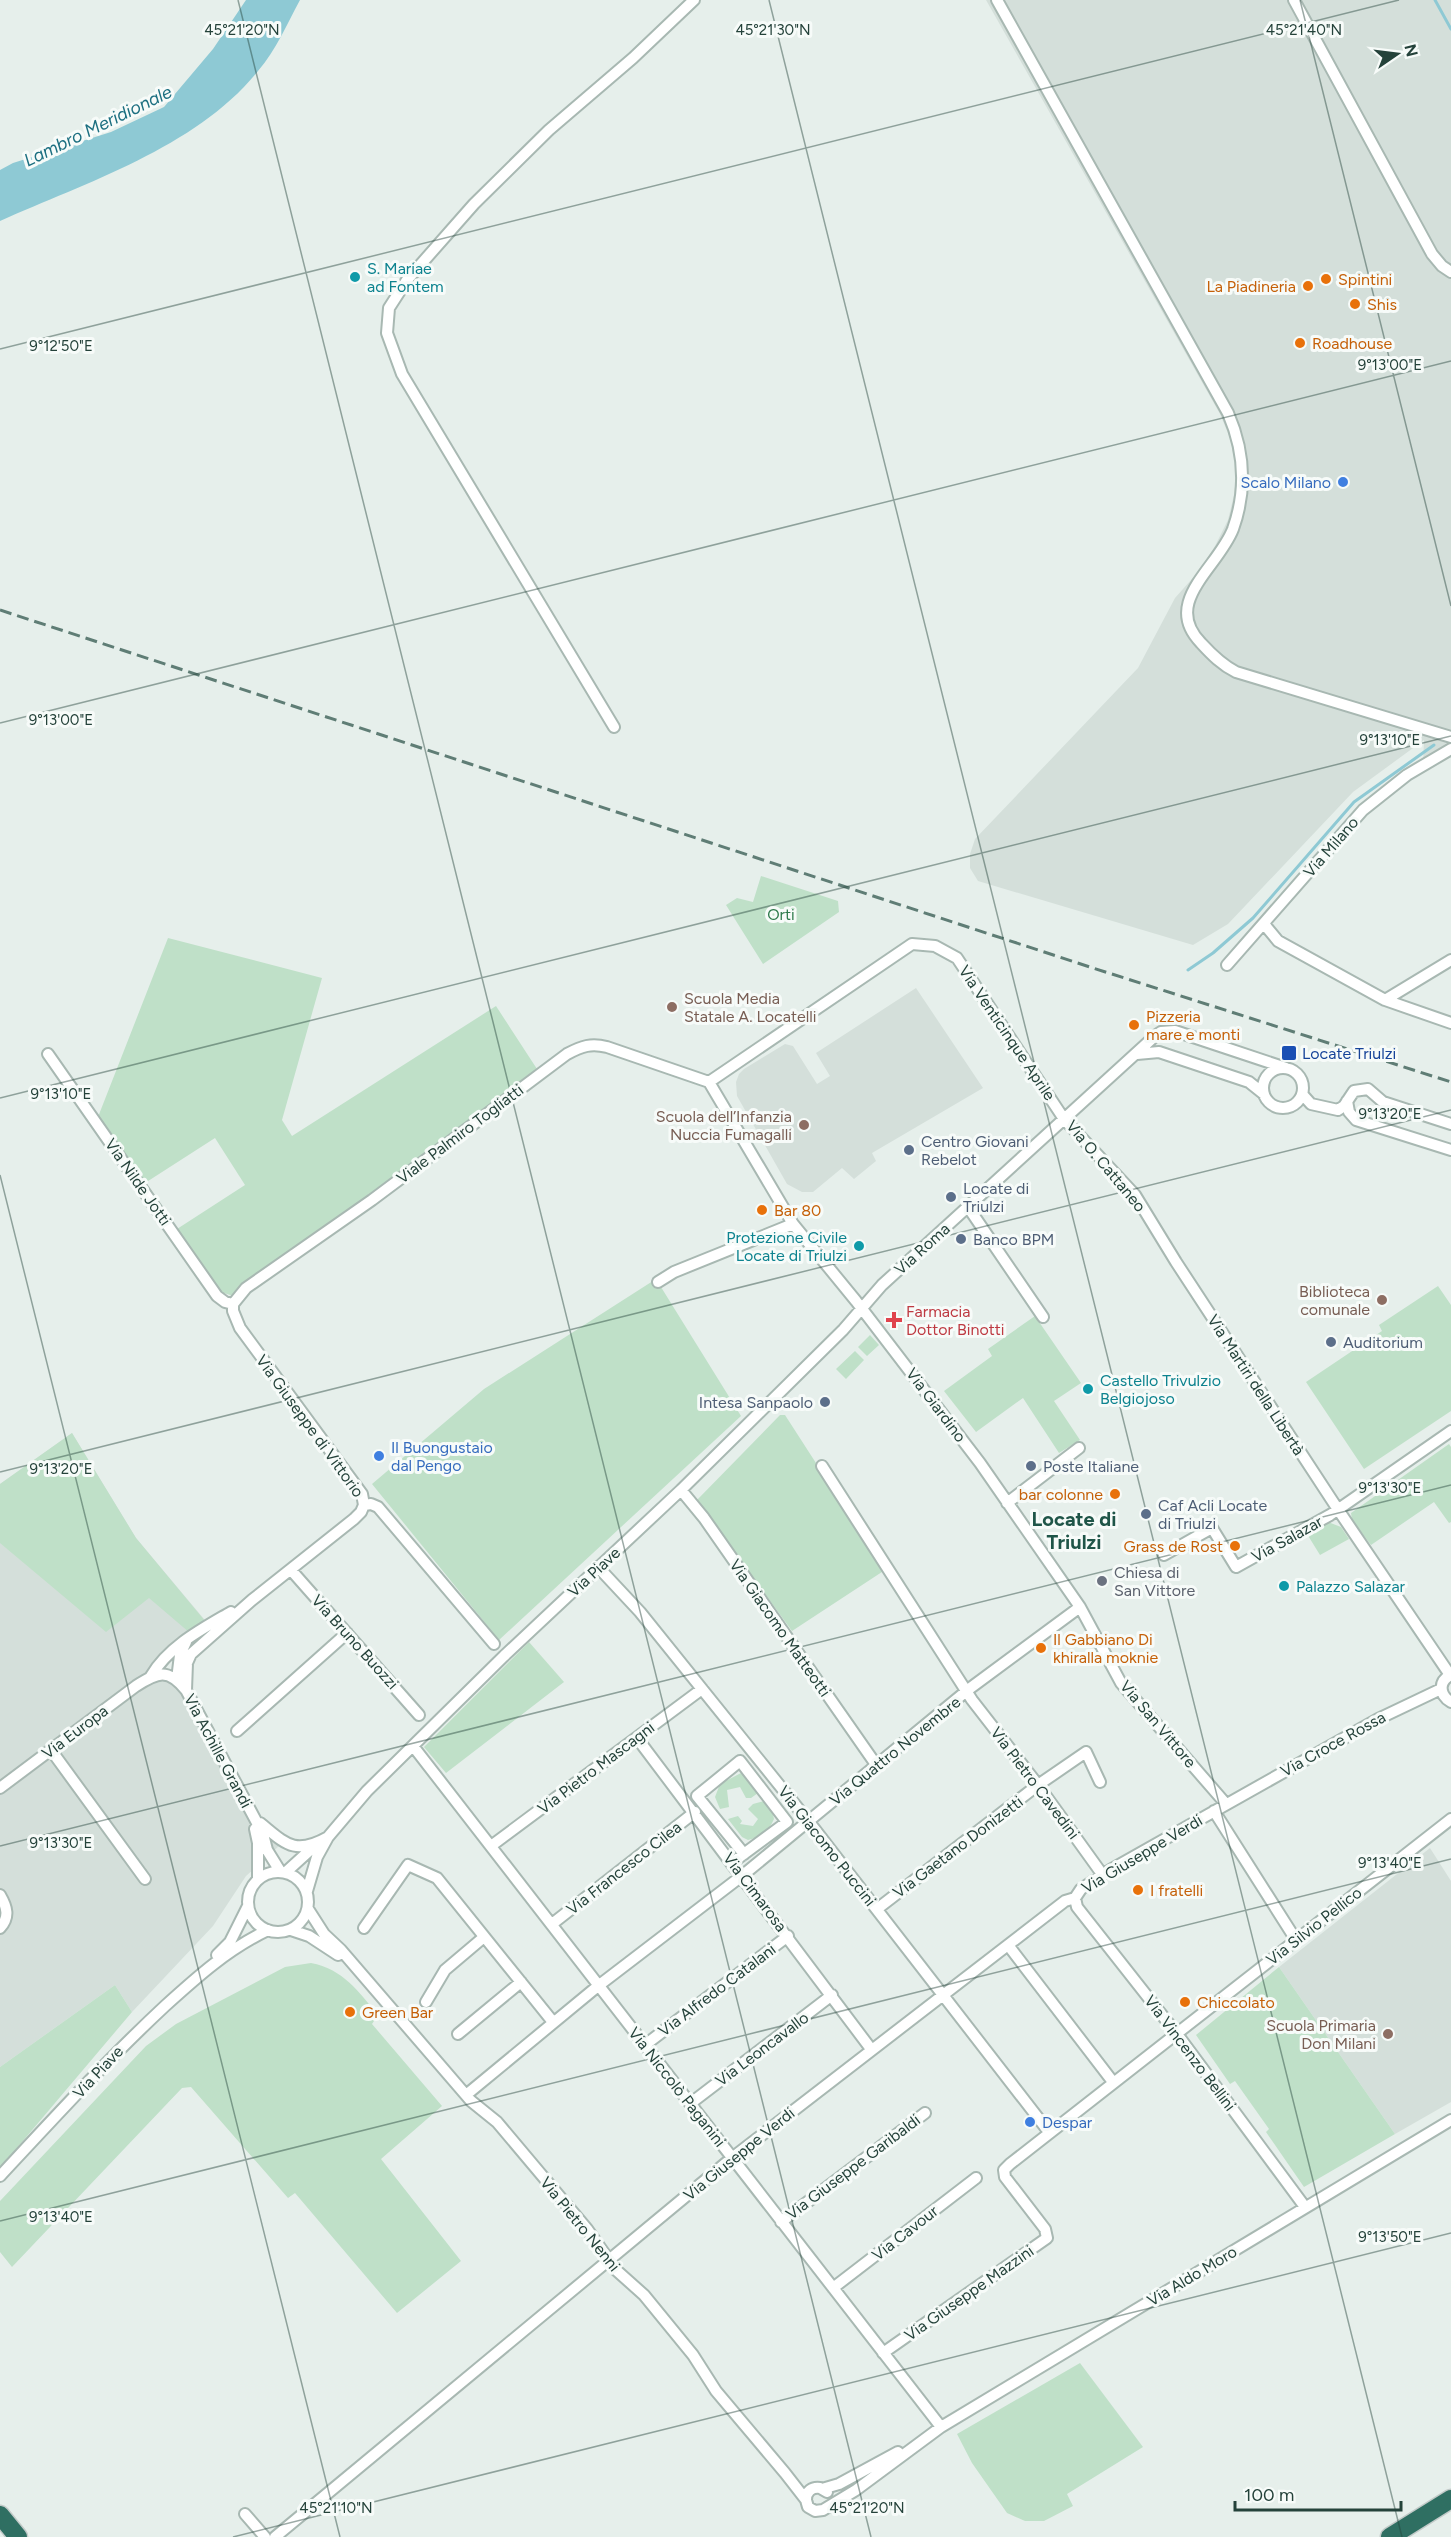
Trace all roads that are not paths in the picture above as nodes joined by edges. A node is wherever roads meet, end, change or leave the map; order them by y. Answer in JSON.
{"nodes":[{"id":1,"x":694,"y":0,"type":"edge"},
{"id":2,"x":997,"y":0,"type":"edge"},
{"id":3,"x":1294,"y":0,"type":"edge"},
{"id":4,"x":1451,"y":272,"type":"edge"},
{"id":5,"x":614,"y":727,"type":"dead end"},
{"id":6,"x":1451,"y":737,"type":"edge"},
{"id":7,"x":1451,"y":749,"type":"edge"},
{"id":8,"x":1264,"y":924,"type":"junction"},
{"id":9,"x":1451,"y":960,"type":"edge"},
{"id":10,"x":1227,"y":965,"type":"dead end"},
{"id":11,"x":1385,"y":1000,"type":"junction"},
{"id":12,"x":1451,"y":1023,"type":"edge"},
{"id":13,"x":48,"y":1054,"type":"dead end"},
{"id":14,"x":1134,"y":1055,"type":"junction"},
{"id":15,"x":1286,"y":1068,"type":"junction"},
{"id":16,"x":709,"y":1082,"type":"junction"},
{"id":17,"x":1264,"y":1094,"type":"junction"},
{"id":18,"x":1302,"y":1094,"type":"junction"},
{"id":19,"x":1347,"y":1101,"type":"junction"},
{"id":20,"x":1064,"y":1119,"type":"junction"},
{"id":21,"x":1451,"y":1124,"type":"edge"},
{"id":22,"x":1451,"y":1150,"type":"edge"},
{"id":23,"x":968,"y":1207,"type":"junction"},
{"id":24,"x":793,"y":1224,"type":"junction"},
{"id":25,"x":1176,"y":1262,"type":"joint"},
{"id":26,"x":658,"y":1282,"type":"dead end"},
{"id":27,"x":233,"y":1304,"type":"junction"},
{"id":28,"x":862,"y":1309,"type":"junction"},
{"id":29,"x":1043,"y":1317,"type":"dead end"},
{"id":30,"x":1451,"y":1431,"type":"edge"},
{"id":31,"x":1079,"y":1448,"type":"dead end"},
{"id":32,"x":822,"y":1467,"type":"dead end"},
{"id":33,"x":681,"y":1490,"type":"junction"},
{"id":34,"x":1007,"y":1503,"type":"junction"},
{"id":35,"x":364,"y":1505,"type":"junction"},
{"id":36,"x":1337,"y":1508,"type":"junction"},
{"id":37,"x":1164,"y":1555,"type":"dead end"},
{"id":38,"x":598,"y":1567,"type":"junction"},
{"id":39,"x":291,"y":1570,"type":"junction"},
{"id":40,"x":252,"y":1600,"type":"junction"},
{"id":41,"x":1080,"y":1607,"type":"junction"},
{"id":42,"x":346,"y":1633,"type":"junction"},
{"id":43,"x":187,"y":1639,"type":"junction"},
{"id":44,"x":494,"y":1644,"type":"dead end"},
{"id":45,"x":1451,"y":1675,"type":"edge"},
{"id":46,"x":151,"y":1676,"type":"junction"},
{"id":47,"x":177,"y":1679,"type":"junction"},
{"id":48,"x":702,"y":1689,"type":"junction"},
{"id":49,"x":1441,"y":1689,"type":"junction"},
{"id":50,"x":186,"y":1690,"type":"junction"},
{"id":51,"x":967,"y":1692,"type":"junction"},
{"id":52,"x":1451,"y":1702,"type":"edge"},
{"id":53,"x":419,"y":1715,"type":"dead end"},
{"id":54,"x":237,"y":1731,"type":"dead end"},
{"id":55,"x":637,"y":1738,"type":"junction"},
{"id":56,"x":414,"y":1746,"type":"junction"},
{"id":57,"x":51,"y":1750,"type":"junction"},
{"id":58,"x":877,"y":1766,"type":"junction"},
{"id":59,"x":1100,"y":1782,"type":"dead end"},
{"id":60,"x":1038,"y":1785,"type":"junction"},
{"id":61,"x":0,"y":1788,"type":"edge"},
{"id":62,"x":697,"y":1796,"type":"junction"},
{"id":63,"x":1226,"y":1804,"type":"junction"},
{"id":64,"x":691,"y":1808,"type":"junction"},
{"id":65,"x":1214,"y":1811,"type":"junction"},
{"id":66,"x":253,"y":1817,"type":"junction"},
{"id":67,"x":1451,"y":1820,"type":"edge"},
{"id":68,"x":809,"y":1822,"type":"junction"},
{"id":69,"x":324,"y":1839,"type":"junction"},
{"id":70,"x":491,"y":1846,"type":"junction"},
{"id":71,"x":744,"y":1854,"type":"junction"},
{"id":72,"x":733,"y":1862,"type":"junction"},
{"id":73,"x":283,"y":1872,"type":"junction"},
{"id":74,"x":1102,"y":1874,"type":"junction"},
{"id":75,"x":742,"y":1875,"type":"junction"},
{"id":76,"x":145,"y":1879,"type":"dead end"},
{"id":77,"x":258,"y":1879,"type":"junction"},
{"id":78,"x":307,"y":1891,"type":"junction"},
{"id":79,"x":0,"y":1895,"type":"edge"},
{"id":80,"x":1075,"y":1898,"type":"junction"},
{"id":81,"x":248,"y":1906,"type":"junction"},
{"id":82,"x":308,"y":1909,"type":"junction"},
{"id":83,"x":877,"y":1909,"type":"junction"},
{"id":84,"x":552,"y":1924,"type":"junction"},
{"id":85,"x":0,"y":1928,"type":"edge"},
{"id":86,"x":364,"y":1928,"type":"dead end"},
{"id":87,"x":268,"y":1930,"type":"junction"},
{"id":88,"x":291,"y":1930,"type":"junction"},
{"id":89,"x":788,"y":1936,"type":"junction"},
{"id":90,"x":484,"y":1937,"type":"junction"},
{"id":91,"x":1296,"y":1940,"type":"junction"},
{"id":92,"x":1008,"y":1946,"type":"junction"},
{"id":93,"x":201,"y":1974,"type":"junction"},
{"id":94,"x":368,"y":1980,"type":"junction"},
{"id":95,"x":521,"y":1982,"type":"junction"},
{"id":96,"x":598,"y":1986,"type":"junction"},
{"id":97,"x":832,"y":1995,"type":"junction"},
{"id":98,"x":945,"y":1995,"type":"junction"},
{"id":99,"x":426,"y":2002,"type":"dead end"},
{"id":100,"x":553,"y":2022,"type":"junction"},
{"id":101,"x":458,"y":2034,"type":"dead end"},
{"id":102,"x":1177,"y":2034,"type":"junction"},
{"id":103,"x":645,"y":2045,"type":"junction"},
{"id":104,"x":871,"y":2049,"type":"junction"},
{"id":105,"x":1113,"y":2082,"type":"junction"},
{"id":106,"x":466,"y":2095,"type":"junction"},
{"id":107,"x":691,"y":2103,"type":"junction"},
{"id":108,"x":925,"y":2113,"type":"dead end"},
{"id":109,"x":1451,"y":2120,"type":"edge"},
{"id":110,"x":1049,"y":2132,"type":"junction"},
{"id":111,"x":732,"y":2158,"type":"junction"},
{"id":112,"x":0,"y":2176,"type":"edge"},
{"id":113,"x":976,"y":2178,"type":"dead end"},
{"id":114,"x":1305,"y":2207,"type":"junction"},
{"id":115,"x":781,"y":2222,"type":"junction"},
{"id":116,"x":608,"y":2260,"type":"junction"},
{"id":117,"x":833,"y":2288,"type":"junction"},
{"id":118,"x":883,"y":2353,"type":"junction"},
{"id":119,"x":937,"y":2430,"type":"junction"},
{"id":120,"x":785,"y":2473,"type":"junction"},
{"id":121,"x":819,"y":2488,"type":"junction"},
{"id":122,"x":1451,"y":2499,"type":"edge"},
{"id":123,"x":806,"y":2500,"type":"junction"},
{"id":124,"x":827,"y":2507,"type":"junction"},
{"id":125,"x":245,"y":2514,"type":"dead end"},
{"id":126,"x":0,"y":2515,"type":"edge"},
{"id":127,"x":18,"y":2537,"type":"edge"},
{"id":128,"x":265,"y":2537,"type":"edge"},
{"id":129,"x":275,"y":2537,"type":"edge"},
{"id":130,"x":1390,"y":2537,"type":"edge"}],
"edges":[{"from":1,"to":5,"type":"street"},
{"from":2,"to":6,"type":"street"},
{"from":3,"to":4,"type":"street"},
{"from":7,"to":8,"type":"street","name":"Via Milano"},
{"from":8,"to":10,"type":"street","name":"Via Milano"},
{"from":8,"to":11,"type":"street"},
{"from":9,"to":11,"type":"street"},
{"from":11,"to":12,"type":"street"},
{"from":13,"to":27,"type":"street","name":"Via Nilde Jotti"},
{"from":14,"to":15,"type":"street","name":"Via O. Cattaneo"},
{"from":14,"to":17,"type":"street"},
{"from":14,"to":20,"type":"street","name":"Via O. Cattaneo"},
{"from":15,"to":17,"type":"street"},
{"from":15,"to":18,"type":"street"},
{"from":16,"to":20,"type":"street","name":"Via Venticinque Aprile"},
{"from":16,"to":24,"type":"street","name":"Via Giardino"},
{"from":16,"to":27,"type":"street","name":"Viale Palmiro Togliatti"},
{"from":17,"to":18,"type":"street"},
{"from":18,"to":19,"type":"street"},
{"from":19,"to":21,"type":"street"},
{"from":19,"to":22,"type":"street"},
{"from":20,"to":23,"type":"street","name":"Via Roma"},
{"from":20,"to":25,"type":"street","name":"Via O. Cattaneo"},
{"from":23,"to":28,"type":"street","name":"Via Roma"},
{"from":23,"to":29,"type":"street"},
{"from":24,"to":26,"type":"street"},
{"from":24,"to":28,"type":"street","name":"Via Giardino"},
{"from":25,"to":36,"type":"street","name":"Via Martiri della Libertà"},
{"from":27,"to":35,"type":"street","name":"Via Giuseppe di Vittorio"},
{"from":28,"to":33,"type":"street","name":"Via Piave"},
{"from":28,"to":34,"type":"street","name":"Via Giardino"},
{"from":30,"to":36,"type":"street","name":"Via Salazar"},
{"from":31,"to":34,"type":"street"},
{"from":32,"to":51,"type":"street","name":"Via Pietro Cavedini"},
{"from":33,"to":38,"type":"street","name":"Via Piave"},
{"from":33,"to":58,"type":"street","name":"Via Giacomo Matteotti"},
{"from":34,"to":41,"type":"street","name":"Via Giardino"},
{"from":35,"to":39,"type":"street"},
{"from":35,"to":44,"type":"street","name":"Via Giuseppe di Vittorio"},
{"from":36,"to":37,"type":"street","name":"Via Salazar"},
{"from":36,"to":45,"type":"street","name":"Via Martiri della Libertà"},
{"from":38,"to":48,"type":"street","name":"Via Giacomo Puccini"},
{"from":38,"to":56,"type":"street","name":"Via Piave"},
{"from":39,"to":40,"type":"street"},
{"from":39,"to":42,"type":"street","name":"Via Bruno Buozzi"},
{"from":40,"to":43,"type":"street","name":"Via Europa"},
{"from":40,"to":50,"type":"street"},
{"from":41,"to":51,"type":"street","name":"Via Quattro Novembre"},
{"from":41,"to":63,"type":"street","name":"Via San Vittore"},
{"from":42,"to":53,"type":"street","name":"Via Bruno Buozzi"},
{"from":42,"to":54,"type":"street"},
{"from":43,"to":46,"type":"street","name":"Via Europa"},
{"from":43,"to":47,"type":"street"},
{"from":45,"to":49,"type":"street"},
{"from":46,"to":47,"type":"street","name":"Via Achille Grandi"},
{"from":46,"to":57,"type":"street","name":"Via Europa"},
{"from":47,"to":50,"type":"street","name":"Via Achille Grandi"},
{"from":48,"to":55,"type":"street","name":"Via Pietro Mascagni"},
{"from":48,"to":68,"type":"street","name":"Via Giacomo Puccini"},
{"from":49,"to":52,"type":"street"},
{"from":49,"to":63,"type":"street","name":"Via Croce Rossa"},
{"from":50,"to":66,"type":"street","name":"Via Achille Grandi"},
{"from":51,"to":58,"type":"street","name":"Via Quattro Novembre"},
{"from":51,"to":60,"type":"street","name":"Via Pietro Cavedini"},
{"from":55,"to":64,"type":"street","name":"Via Cimarosa"},
{"from":55,"to":70,"type":"street","name":"Via Pietro Mascagni"},
{"from":56,"to":69,"type":"street","name":"Via Piave"},
{"from":56,"to":70,"type":"street","name":"Via Niccolò Paganini"},
{"from":57,"to":61,"type":"street","name":"Via Europa"},
{"from":57,"to":76,"type":"street"},
{"from":58,"to":68,"type":"street","name":"Via Quattro Novembre"},
{"from":59,"to":60,"type":"street","name":"Via Gaetano Donizetti"},
{"from":60,"to":74,"type":"street","name":"Via Pietro Cavedini"},
{"from":60,"to":83,"type":"street","name":"Via Gaetano Donizetti"},
{"from":62,"to":64,"type":"street","name":"Via Francesco Cilea"},
{"from":62,"to":71,"type":"street"},
{"from":62,"to":71,"type":"street","name":"Via Francesco Cilea"},
{"from":63,"to":65,"type":"street","name":"Via Giuseppe Verdi"},
{"from":64,"to":72,"type":"street","name":"Via Cimarosa"},
{"from":64,"to":84,"type":"street","name":"Via Francesco Cilea"},
{"from":65,"to":74,"type":"street","name":"Via Giuseppe Verdi"},
{"from":65,"to":91,"type":"street"},
{"from":66,"to":69,"type":"street","name":"Via Achille Grandi"},
{"from":66,"to":73,"type":"street","name":"Via Achille Grandi"},
{"from":66,"to":77,"type":"street","name":"Via Achille Grandi"},
{"from":67,"to":91,"type":"street","name":"Via Silvio Pellico"},
{"from":68,"to":75,"type":"street","name":"Via Quattro Novembre"},
{"from":68,"to":83,"type":"street","name":"Via Giacomo Puccini"},
{"from":69,"to":73,"type":"street"},
{"from":69,"to":78,"type":"street","name":"Via Piave"},
{"from":70,"to":84,"type":"street","name":"Via Niccolò Paganini"},
{"from":71,"to":72,"type":"street"},
{"from":72,"to":75,"type":"street","name":"Via Cimarosa"},
{"from":73,"to":77,"type":"street"},
{"from":73,"to":78,"type":"street"},
{"from":74,"to":80,"type":"street","name":"Via Giuseppe Verdi"},
{"from":75,"to":89,"type":"street","name":"Via Cimarosa"},
{"from":75,"to":96,"type":"street","name":"Via Quattro Novembre"},
{"from":77,"to":81,"type":"street","name":"Via Piave"},
{"from":78,"to":82,"type":"street","name":"Via Piave"},
{"from":79,"to":85,"type":"street"},
{"from":80,"to":92,"type":"street","name":"Via Giuseppe Verdi"},
{"from":80,"to":102,"type":"street","name":"Via Vincenzo Bellini"},
{"from":81,"to":87,"type":"street"},
{"from":81,"to":93,"type":"street","name":"Via Piave"},
{"from":82,"to":88,"type":"street"},
{"from":82,"to":94,"type":"street","name":"Via Pietro Nenni"},
{"from":83,"to":98,"type":"street","name":"Via Giacomo Puccini"},
{"from":84,"to":96,"type":"street","name":"Via Niccolò Paganini"},
{"from":86,"to":90,"type":"street"},
{"from":87,"to":88,"type":"street","name":"Via Piave"},
{"from":87,"to":93,"type":"street","name":"Via Piave"},
{"from":88,"to":94,"type":"street","name":"Via Pietro Nenni"},
{"from":89,"to":97,"type":"street","name":"Via Cimarosa"},
{"from":89,"to":103,"type":"street","name":"Via Alfredo Catalani"},
{"from":90,"to":95,"type":"street"},
{"from":90,"to":99,"type":"street"},
{"from":91,"to":102,"type":"street","name":"Via Silvio Pellico"},
{"from":92,"to":98,"type":"street","name":"Via Giuseppe Verdi"},
{"from":92,"to":105,"type":"street"},
{"from":93,"to":112,"type":"street","name":"Via Piave"},
{"from":94,"to":106,"type":"street","name":"Via Pietro Nenni"},
{"from":95,"to":100,"type":"street"},
{"from":95,"to":101,"type":"street"},
{"from":96,"to":100,"type":"street","name":"Via Quattro Novembre"},
{"from":96,"to":103,"type":"street","name":"Via Niccolò Paganini"},
{"from":97,"to":104,"type":"street","name":"Via Cimarosa"},
{"from":97,"to":107,"type":"street","name":"Via Leoncavallo"},
{"from":98,"to":104,"type":"street","name":"Via Giuseppe Verdi"},
{"from":98,"to":110,"type":"street","name":"Via Giacomo Puccini"},
{"from":100,"to":106,"type":"street","name":"Via Quattro Novembre"},
{"from":102,"to":105,"type":"street","name":"Via Silvio Pellico"},
{"from":102,"to":114,"type":"street","name":"Via Vincenzo Bellini"},
{"from":103,"to":107,"type":"street","name":"Via Niccolò Paganini"},
{"from":104,"to":111,"type":"street","name":"Via Giuseppe Verdi"},
{"from":105,"to":110,"type":"street","name":"Via Silvio Pellico"},
{"from":106,"to":116,"type":"street","name":"Via Pietro Nenni"},
{"from":107,"to":111,"type":"street","name":"Via Niccolò Paganini"},
{"from":108,"to":115,"type":"street","name":"Via Giuseppe Garibaldi"},
{"from":109,"to":114,"type":"street","name":"Via Aldo Moro"},
{"from":110,"to":118,"type":"street","name":"Via Giuseppe Mazzini"},
{"from":111,"to":115,"type":"street","name":"Via Niccolò Paganini"},
{"from":111,"to":116,"type":"street","name":"Via Giuseppe Verdi"},
{"from":113,"to":117,"type":"street","name":"Via Cavour"},
{"from":114,"to":119,"type":"street","name":"Via Aldo Moro"},
{"from":115,"to":117,"type":"street","name":"Via Niccolò Paganini"},
{"from":116,"to":120,"type":"street","name":"Via Pietro Nenni"},
{"from":116,"to":129,"type":"street","name":"Via Giuseppe Verdi"},
{"from":117,"to":118,"type":"street","name":"Via Niccolò Paganini"},
{"from":118,"to":119,"type":"street","name":"Via Niccolò Paganini"},
{"from":119,"to":121,"type":"street","name":"Via Aldo Moro"},
{"from":119,"to":124,"type":"street","name":"Via Aldo Moro"},
{"from":120,"to":121,"type":"street","name":"Via Pietro Nenni"},
{"from":120,"to":123,"type":"street","name":"Via Pietro Nenni"},
{"from":121,"to":123,"type":"street"},
{"from":121,"to":124,"type":"street"},
{"from":122,"to":130,"type":"highway"},
{"from":123,"to":124,"type":"street"},
{"from":125,"to":128,"type":"street"},
{"from":126,"to":127,"type":"highway"}]}
